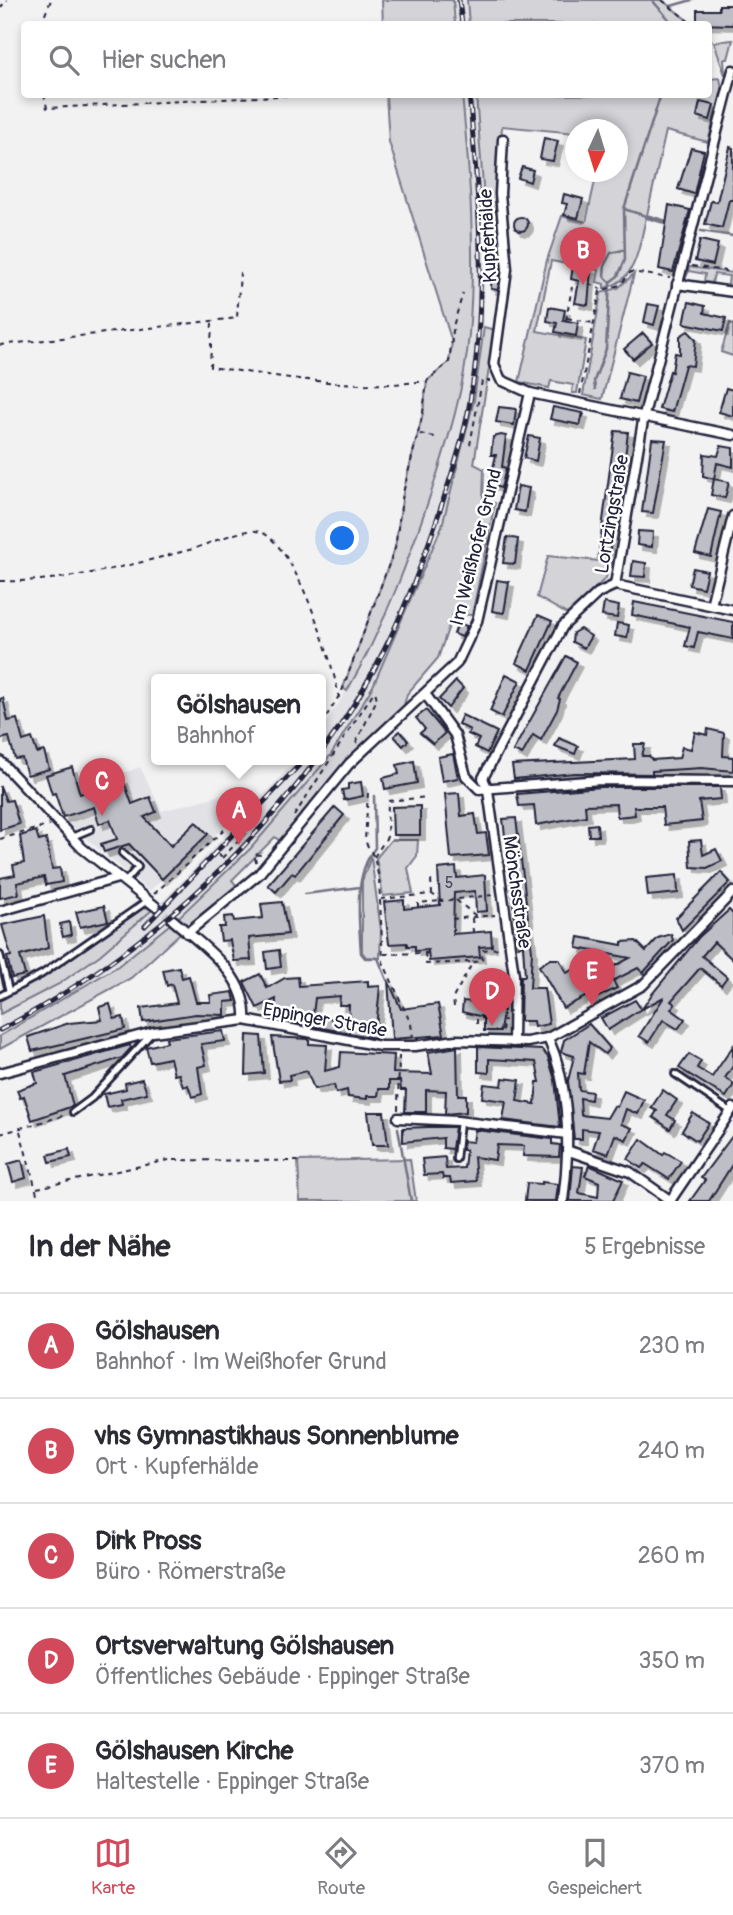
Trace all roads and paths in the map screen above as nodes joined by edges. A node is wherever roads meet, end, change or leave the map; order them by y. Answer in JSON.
{"nodes":[{"id":1,"x":7,"y":0,"type":"edge"},
{"id":2,"x":51,"y":0,"type":"edge"},
{"id":3,"x":662,"y":0,"type":"edge"},
{"id":4,"x":0,"y":8,"type":"edge"},
{"id":5,"x":42,"y":21,"type":"edge"},
{"id":6,"x":688,"y":21,"type":"edge"},
{"id":7,"x":733,"y":70,"type":"edge"},
{"id":8,"x":45,"y":98,"type":"edge"},
{"id":9,"x":240,"y":98,"type":"edge"},
{"id":10,"x":503,"y":139,"type":"dead end"},
{"id":11,"x":688,"y":265,"type":"dead end"},
{"id":12,"x":240,"y":272,"type":"dead end"},
{"id":13,"x":733,"y":272,"type":"edge"},
{"id":14,"x":676,"y":281,"type":"junction"},
{"id":15,"x":589,"y":284,"type":"dead end"},
{"id":16,"x":572,"y":288,"type":"dead end"},
{"id":17,"x":602,"y":290,"type":"junction"},
{"id":18,"x":733,"y":292,"type":"edge"},
{"id":19,"x":463,"y":293,"type":"dead end"},
{"id":20,"x":212,"y":321,"type":"junction"},
{"id":21,"x":594,"y":323,"type":"junction"},
{"id":22,"x":0,"y":345,"type":"edge"},
{"id":23,"x":501,"y":380,"type":"junction"},
{"id":24,"x":426,"y":381,"type":"junction"},
{"id":25,"x":530,"y":393,"type":"junction"},
{"id":26,"x":580,"y":396,"type":"dead end"},
{"id":27,"x":644,"y":415,"type":"junction"},
{"id":28,"x":418,"y":433,"type":"junction"},
{"id":29,"x":733,"y":435,"type":"edge"},
{"id":30,"x":439,"y":438,"type":"dead end"},
{"id":31,"x":470,"y":445,"type":"dead end"},
{"id":32,"x":733,"y":516,"type":"edge"},
{"id":33,"x":0,"y":581,"type":"edge"},
{"id":34,"x":615,"y":585,"type":"junction"},
{"id":35,"x":711,"y":605,"type":"junction"},
{"id":36,"x":733,"y":610,"type":"edge"},
{"id":37,"x":426,"y":695,"type":"junction"},
{"id":38,"x":339,"y":698,"type":"junction"},
{"id":39,"x":326,"y":718,"type":"edge"},
{"id":40,"x":360,"y":754,"type":"junction"},
{"id":41,"x":0,"y":761,"type":"edge"},
{"id":42,"x":733,"y":781,"type":"edge"},
{"id":43,"x":488,"y":790,"type":"junction"},
{"id":44,"x":368,"y":793,"type":"dead end"},
{"id":45,"x":428,"y":797,"type":"dead end"},
{"id":46,"x":249,"y":822,"type":"dead end"},
{"id":47,"x":57,"y":823,"type":"junction"},
{"id":48,"x":289,"y":824,"type":"dead end"},
{"id":49,"x":253,"y":826,"type":"junction"},
{"id":50,"x":91,"y":829,"type":"dead end"},
{"id":51,"x":257,"y":830,"type":"dead end"},
{"id":52,"x":228,"y":831,"type":"dead end"},
{"id":53,"x":71,"y":837,"type":"junction"},
{"id":54,"x":0,"y":839,"type":"edge"},
{"id":55,"x":122,"y":853,"type":"dead end"},
{"id":56,"x":218,"y":854,"type":"dead end"},
{"id":57,"x":373,"y":856,"type":"junction"},
{"id":58,"x":222,"y":858,"type":"junction"},
{"id":59,"x":226,"y":862,"type":"dead end"},
{"id":60,"x":121,"y":880,"type":"junction"},
{"id":61,"x":431,"y":880,"type":"dead end"},
{"id":62,"x":733,"y":892,"type":"edge"},
{"id":63,"x":456,"y":893,"type":"dead end"},
{"id":64,"x":432,"y":894,"type":"junction"},
{"id":65,"x":503,"y":894,"type":"junction"},
{"id":66,"x":381,"y":899,"type":"junction"},
{"id":67,"x":456,"y":899,"type":"junction"},
{"id":68,"x":152,"y":900,"type":"junction"},
{"id":69,"x":441,"y":901,"type":"junction"},
{"id":70,"x":418,"y":908,"type":"dead end"},
{"id":71,"x":0,"y":911,"type":"edge"},
{"id":72,"x":500,"y":915,"type":"dead end"},
{"id":73,"x":472,"y":917,"type":"junction"},
{"id":74,"x":476,"y":917,"type":"junction"},
{"id":75,"x":453,"y":919,"type":"dead end"},
{"id":76,"x":173,"y":920,"type":"tunnel mouth"},
{"id":77,"x":473,"y":932,"type":"dead end"},
{"id":78,"x":187,"y":933,"type":"junction"},
{"id":79,"x":510,"y":947,"type":"junction"},
{"id":80,"x":383,"y":954,"type":"junction"},
{"id":81,"x":0,"y":955,"type":"edge"},
{"id":82,"x":473,"y":962,"type":"junction"},
{"id":83,"x":9,"y":991,"type":"junction"},
{"id":84,"x":0,"y":996,"type":"edge"},
{"id":85,"x":454,"y":1007,"type":"dead end"},
{"id":86,"x":505,"y":1008,"type":"junction"},
{"id":87,"x":510,"y":1008,"type":"dead end"},
{"id":88,"x":244,"y":1020,"type":"junction"},
{"id":89,"x":477,"y":1024,"type":"dead end"},
{"id":90,"x":153,"y":1032,"type":"junction"},
{"id":91,"x":502,"y":1035,"type":"dead end"},
{"id":92,"x":548,"y":1038,"type":"junction"},
{"id":93,"x":513,"y":1042,"type":"junction"},
{"id":94,"x":415,"y":1046,"type":"junction"},
{"id":95,"x":399,"y":1047,"type":"junction"},
{"id":96,"x":0,"y":1073,"type":"edge"},
{"id":97,"x":675,"y":1074,"type":"dead end"},
{"id":98,"x":732,"y":1111,"type":"edge"},
{"id":99,"x":74,"y":1112,"type":"joint"},
{"id":100,"x":398,"y":1118,"type":"joint"},
{"id":101,"x":461,"y":1121,"type":"junction"},
{"id":102,"x":20,"y":1130,"type":"junction"},
{"id":103,"x":567,"y":1133,"type":"junction"},
{"id":104,"x":0,"y":1134,"type":"edge"},
{"id":105,"x":569,"y":1151,"type":"junction"},
{"id":106,"x":456,"y":1159,"type":"dead end"},
{"id":107,"x":298,"y":1161,"type":"dead end"},
{"id":108,"x":37,"y":1188,"type":"junction"},
{"id":109,"x":39,"y":1201,"type":"edge"},
{"id":110,"x":563,"y":1201,"type":"edge"},
{"id":111,"x":671,"y":1201,"type":"edge"}],
"edges":[{"from":1,"to":4,"type":"path"},
{"from":2,"to":5,"type":"path"},
{"from":3,"to":6,"type":"path"},
{"from":7,"to":14,"type":"street","name":"Lortzingstraße"},
{"from":8,"to":9,"type":"path"},
{"from":10,"to":23,"type":"street","name":"Kupferhälde"},
{"from":11,"to":13,"type":"path"},
{"from":12,"to":20,"type":"path"},
{"from":14,"to":17,"type":"path"},
{"from":14,"to":18,"type":"street"},
{"from":14,"to":27,"type":"street","name":"Lortzingstraße"},
{"from":15,"to":17,"type":"path"},
{"from":16,"to":21,"type":"path"},
{"from":17,"to":21,"type":"path"},
{"from":19,"to":24,"type":"path"},
{"from":20,"to":22,"type":"path"},
{"from":20,"to":24,"type":"path"},
{"from":21,"to":26,"type":"path"},
{"from":23,"to":25,"type":"street"},
{"from":23,"to":31,"type":"path"},
{"from":24,"to":28,"type":"path"},
{"from":25,"to":27,"type":"street"},
{"from":25,"to":37,"type":"street","name":"Im Weißhofer Grund"},
{"from":27,"to":29,"type":"street"},
{"from":27,"to":34,"type":"street","name":"Lortzingstraße"},
{"from":28,"to":30,"type":"path"},
{"from":28,"to":38,"type":"path"},
{"from":32,"to":35,"type":"street"},
{"from":33,"to":38,"type":"path"},
{"from":34,"to":35,"type":"street"},
{"from":34,"to":43,"type":"street","name":"Lortzingstraße"},
{"from":35,"to":36,"type":"street"},
{"from":37,"to":40,"type":"street","name":"Im Weißhofer Grund"},
{"from":37,"to":43,"type":"street"},
{"from":38,"to":39,"type":"path"},
{"from":40,"to":48,"type":"path"},
{"from":40,"to":78,"type":"street","name":"Im Weißhofer Grund"},
{"from":41,"to":47,"type":"street"},
{"from":42,"to":43,"type":"street"},
{"from":43,"to":65,"type":"street","name":"Mönchsstraße"},
{"from":44,"to":57,"type":"path"},
{"from":45,"to":57,"type":"path"},
{"from":46,"to":49,"type":"path"},
{"from":47,"to":53,"type":"street"},
{"from":47,"to":54,"type":"path"},
{"from":49,"to":51,"type":"path"},
{"from":49,"to":58,"type":"path"},
{"from":50,"to":53,"type":"lane"},
{"from":52,"to":68,"type":"path"},
{"from":53,"to":60,"type":"street"},
{"from":55,"to":60,"type":"lane"},
{"from":56,"to":58,"type":"path"},
{"from":57,"to":66,"type":"path"},
{"from":58,"to":59,"type":"path"},
{"from":60,"to":68,"type":"street"},
{"from":60,"to":71,"type":"street"},
{"from":61,"to":64,"type":"path"},
{"from":62,"to":92,"type":"street","name":"Eppinger Straße"},
{"from":63,"to":67,"type":"path"},
{"from":64,"to":66,"type":"path"},
{"from":64,"to":69,"type":"path"},
{"from":65,"to":67,"type":"path"},
{"from":65,"to":79,"type":"street","name":"Mönchsstraße"},
{"from":66,"to":80,"type":"path"},
{"from":67,"to":69,"type":"path"},
{"from":67,"to":74,"type":"path"},
{"from":68,"to":83,"type":"lane"},
{"from":69,"to":70,"type":"path"},
{"from":72,"to":74,"type":"path"},
{"from":73,"to":74,"type":"path"},
{"from":73,"to":75,"type":"path"},
{"from":73,"to":77,"type":"path"},
{"from":76,"to":78,"type":"street"},
{"from":78,"to":88,"type":"street"},
{"from":79,"to":82,"type":"path"},
{"from":79,"to":93,"type":"street","name":"Mönchsstraße"},
{"from":80,"to":82,"type":"path"},
{"from":80,"to":94,"type":"path"},
{"from":81,"to":83,"type":"lane"},
{"from":82,"to":85,"type":"path"},
{"from":83,"to":84,"type":"lane"},
{"from":86,"to":87,"type":"path"},
{"from":86,"to":89,"type":"path"},
{"from":86,"to":91,"type":"path"},
{"from":88,"to":90,"type":"street","name":"Eppinger Straße"},
{"from":88,"to":95,"type":"street","name":"Eppinger Straße"},
{"from":90,"to":96,"type":"street","name":"Eppinger Straße"},
{"from":90,"to":99,"type":"lane"},
{"from":92,"to":93,"type":"street","name":"Eppinger Straße"},
{"from":92,"to":103,"type":"street"},
{"from":93,"to":94,"type":"street","name":"Eppinger Straße"},
{"from":94,"to":95,"type":"street","name":"Eppinger Straße"},
{"from":95,"to":100,"type":"path"},
{"from":97,"to":98,"type":"lane"},
{"from":98,"to":111,"type":"street"},
{"from":99,"to":102,"type":"path"},
{"from":100,"to":101,"type":"street"},
{"from":101,"to":103,"type":"street"},
{"from":101,"to":106,"type":"lane"},
{"from":102,"to":104,"type":"path"},
{"from":102,"to":108,"type":"path"},
{"from":103,"to":105,"type":"street"},
{"from":105,"to":110,"type":"street"},
{"from":105,"to":111,"type":"street"},
{"from":107,"to":108,"type":"path"},
{"from":108,"to":109,"type":"path"}]}
